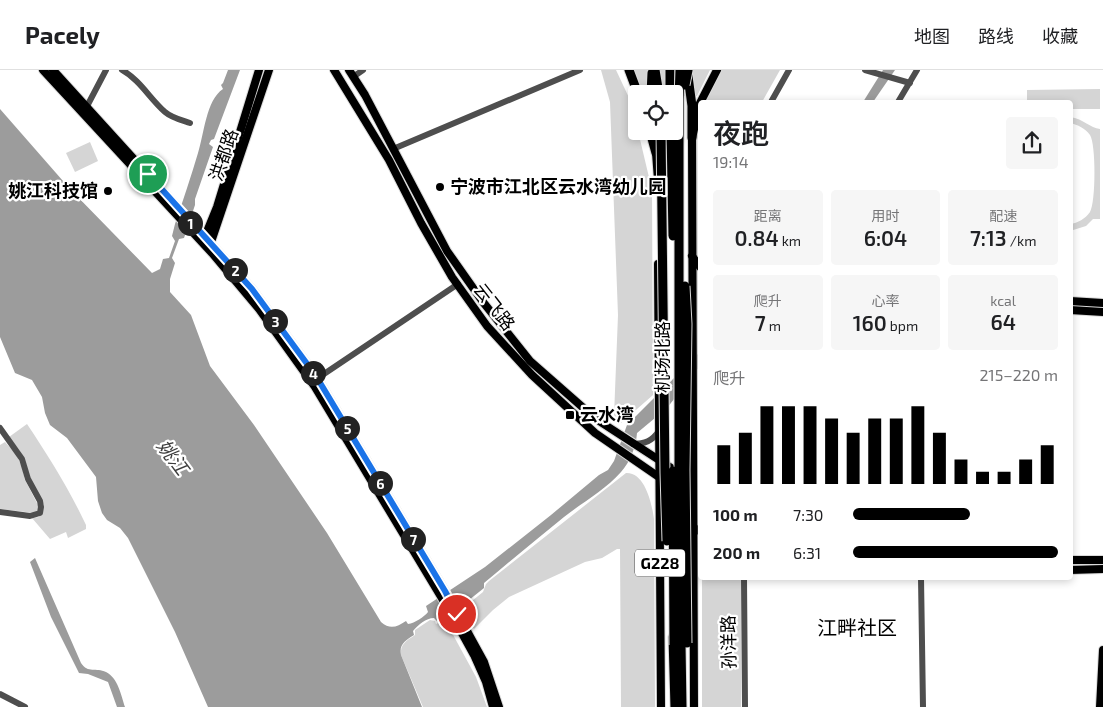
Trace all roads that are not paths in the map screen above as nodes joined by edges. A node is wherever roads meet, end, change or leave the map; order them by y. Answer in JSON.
{"nodes":[{"id":1,"x":43,"y":70,"type":"edge"},
{"id":2,"x":53,"y":70,"type":"edge"},
{"id":3,"x":106,"y":70,"type":"edge"},
{"id":4,"x":122,"y":70,"type":"edge"},
{"id":5,"x":259,"y":70,"type":"edge"},
{"id":6,"x":268,"y":70,"type":"edge"},
{"id":7,"x":334,"y":70,"type":"edge"},
{"id":8,"x":363,"y":70,"type":"edge"},
{"id":9,"x":580,"y":70,"type":"edge"},
{"id":10,"x":629,"y":70,"type":"edge"},
{"id":11,"x":636,"y":70,"type":"edge"},
{"id":12,"x":653,"y":70,"type":"edge"},
{"id":13,"x":660,"y":70,"type":"edge"},
{"id":14,"x":670,"y":70,"type":"edge"},
{"id":15,"x":680,"y":70,"type":"edge"},
{"id":16,"x":688,"y":70,"type":"edge"},
{"id":17,"x":716,"y":70,"type":"edge"},
{"id":18,"x":789,"y":70,"type":"edge"},
{"id":19,"x":865,"y":70,"type":"edge"},
{"id":20,"x":917,"y":70,"type":"edge"},
{"id":21,"x":351,"y":74,"type":"edge"},
{"id":22,"x":910,"y":83,"type":"junction"},
{"id":23,"x":635,"y":85,"type":"edge"},
{"id":24,"x":640,"y":85,"type":"edge"},
{"id":25,"x":652,"y":85,"type":"edge"},
{"id":26,"x":657,"y":85,"type":"edge"},
{"id":27,"x":659,"y":85,"type":"edge"},
{"id":28,"x":670,"y":85,"type":"edge"},
{"id":29,"x":701,"y":100,"type":"edge"},
{"id":30,"x":772,"y":100,"type":"edge"},
{"id":31,"x":899,"y":100,"type":"edge"},
{"id":32,"x":85,"y":110,"type":"junction"},
{"id":33,"x":698,"y":112,"type":"edge"},
{"id":34,"x":190,"y":123,"type":"dead end"},
{"id":35,"x":692,"y":138,"type":"junction"},
{"id":36,"x":653,"y":140,"type":"edge"},
{"id":37,"x":661,"y":140,"type":"edge"},
{"id":38,"x":671,"y":140,"type":"edge"},
{"id":39,"x":393,"y":149,"type":"junction"},
{"id":40,"x":656,"y":153,"type":"joint"},
{"id":41,"x":172,"y":206,"type":"junction"},
{"id":42,"x":207,"y":243,"type":"junction"},
{"id":43,"x":692,"y":256,"type":"junction"},
{"id":44,"x":698,"y":264,"type":"edge"},
{"id":45,"x":458,"y":284,"type":"junction"},
{"id":46,"x":698,"y":297,"type":"edge"},
{"id":47,"x":692,"y":301,"type":"junction"},
{"id":48,"x":1073,"y":301,"type":"edge"},
{"id":49,"x":1103,"y":303,"type":"edge"},
{"id":50,"x":1073,"y":310,"type":"edge"},
{"id":51,"x":1103,"y":312,"type":"edge"},
{"id":52,"x":314,"y":380,"type":"junction"},
{"id":53,"x":0,"y":428,"type":"edge"},
{"id":54,"x":659,"y":431,"type":"junction"},
{"id":55,"x":633,"y":444,"type":"junction"},
{"id":56,"x":659,"y":461,"type":"junction"},
{"id":57,"x":659,"y":478,"type":"junction"},
{"id":58,"x":696,"y":482,"type":"edge"},
{"id":59,"x":697,"y":499,"type":"edge"},
{"id":60,"x":0,"y":512,"type":"edge"},
{"id":61,"x":698,"y":529,"type":"edge"},
{"id":62,"x":693,"y":535,"type":"junction"},
{"id":63,"x":1073,"y":560,"type":"edge"},
{"id":64,"x":1103,"y":560,"type":"edge"},
{"id":65,"x":1103,"y":569,"type":"edge"},
{"id":66,"x":1073,"y":570,"type":"edge"},
{"id":67,"x":744,"y":580,"type":"edge"},
{"id":68,"x":923,"y":580,"type":"edge"},
{"id":69,"x":454,"y":613,"type":"junction"},
{"id":70,"x":681,"y":644,"type":"junction"},
{"id":71,"x":1103,"y":650,"type":"edge"},
{"id":72,"x":0,"y":694,"type":"edge"},
{"id":73,"x":25,"y":707,"type":"edge"},
{"id":74,"x":493,"y":707,"type":"edge"},
{"id":75,"x":500,"y":707,"type":"edge"},
{"id":76,"x":661,"y":707,"type":"edge"},
{"id":77,"x":675,"y":707,"type":"edge"},
{"id":78,"x":682,"y":707,"type":"edge"},
{"id":79,"x":694,"y":707,"type":"edge"},
{"id":80,"x":745,"y":707,"type":"edge"},
{"id":81,"x":924,"y":707,"type":"edge"},
{"id":82,"x":1100,"y":707,"type":"edge"}],
"edges":[{"from":1,"to":32,"type":"main road"},
{"from":2,"to":32,"type":"main road"},
{"from":3,"to":32,"type":"street"},
{"from":4,"to":34,"type":"street"},
{"from":5,"to":42,"type":"main road","name":"洪都路"},
{"from":6,"to":42,"type":"main road","name":"洪都路"},
{"from":7,"to":45,"type":"main road","name":"云飞路"},
{"from":8,"to":21,"type":"street"},
{"from":9,"to":39,"type":"street"},
{"from":10,"to":23,"type":"highway"},
{"from":11,"to":24,"type":"highway"},
{"from":12,"to":25,"type":"highway"},
{"from":12,"to":26,"type":"highway"},
{"from":13,"to":27,"type":"highway"},
{"from":14,"to":28,"type":"highway"},
{"from":15,"to":70,"type":"highway","name":"机场北路","bridge":true},
{"from":16,"to":35,"type":"highway"},
{"from":16,"to":70,"type":"highway","bridge":true},
{"from":17,"to":29,"type":"main road","number":"G228"},
{"from":18,"to":30,"type":"street"},
{"from":19,"to":22,"type":"street"},
{"from":20,"to":22,"type":"street"},
{"from":21,"to":39,"type":"main road","name":"云飞路"},
{"from":22,"to":31,"type":"street"},
{"from":32,"to":41,"type":"main road"},
{"from":33,"to":35,"type":"main road","number":"G228"},
{"from":35,"to":43,"type":"main road","name":"机场北路","number":"G228"},
{"from":36,"to":40,"type":"highway"},
{"from":37,"to":70,"type":"highway","bridge":true},
{"from":38,"to":70,"type":"highway","name":"机场北路","bridge":true},
{"from":39,"to":55,"type":"main road","name":"云飞路"},
{"from":40,"to":54,"type":"main road","name":"机场北路","number":"G228"},
{"from":41,"to":42,"type":"main road"},
{"from":41,"to":42,"type":"main road"},
{"from":42,"to":52,"type":"main road"},
{"from":43,"to":44,"type":"main road"},
{"from":43,"to":47,"type":"main road","name":"机场北路","number":"G228"},
{"from":45,"to":52,"type":"street"},
{"from":45,"to":57,"type":"main road","name":"云飞路"},
{"from":46,"to":47,"type":"main road"},
{"from":47,"to":58,"type":"main road","name":"机场北路","number":"G228"},
{"from":48,"to":49,"type":"main road"},
{"from":50,"to":51,"type":"main road"},
{"from":52,"to":69,"type":"main road"},
{"from":53,"to":60,"type":"street"},
{"from":54,"to":55,"type":"street"},
{"from":54,"to":56,"type":"main road","name":"机场北路","number":"G228"},
{"from":55,"to":56,"type":"main road","name":"云飞路"},
{"from":56,"to":57,"type":"main road","name":"机场北路","number":"G228"},
{"from":56,"to":58,"type":"main road","name":"云飞路"},
{"from":57,"to":59,"type":"main road","name":"云飞路"},
{"from":57,"to":76,"type":"main road","name":"机场北路","number":"G228"},
{"from":58,"to":59,"type":"main road","name":"机场北路","number":"G228"},
{"from":59,"to":62,"type":"main road","name":"机场北路","number":"G228"},
{"from":61,"to":62,"type":"street"},
{"from":62,"to":79,"type":"main road","name":"机场北路","number":"G228"},
{"from":63,"to":64,"type":"main road"},
{"from":65,"to":66,"type":"main road"},
{"from":67,"to":80,"type":"street","name":"孙洋路"},
{"from":68,"to":81,"type":"street"},
{"from":69,"to":74,"type":"main road"},
{"from":69,"to":75,"type":"main road"},
{"from":70,"to":77,"type":"highway"},
{"from":70,"to":78,"type":"highway"},
{"from":71,"to":82,"type":"main road"},
{"from":72,"to":73,"type":"street"}]}
